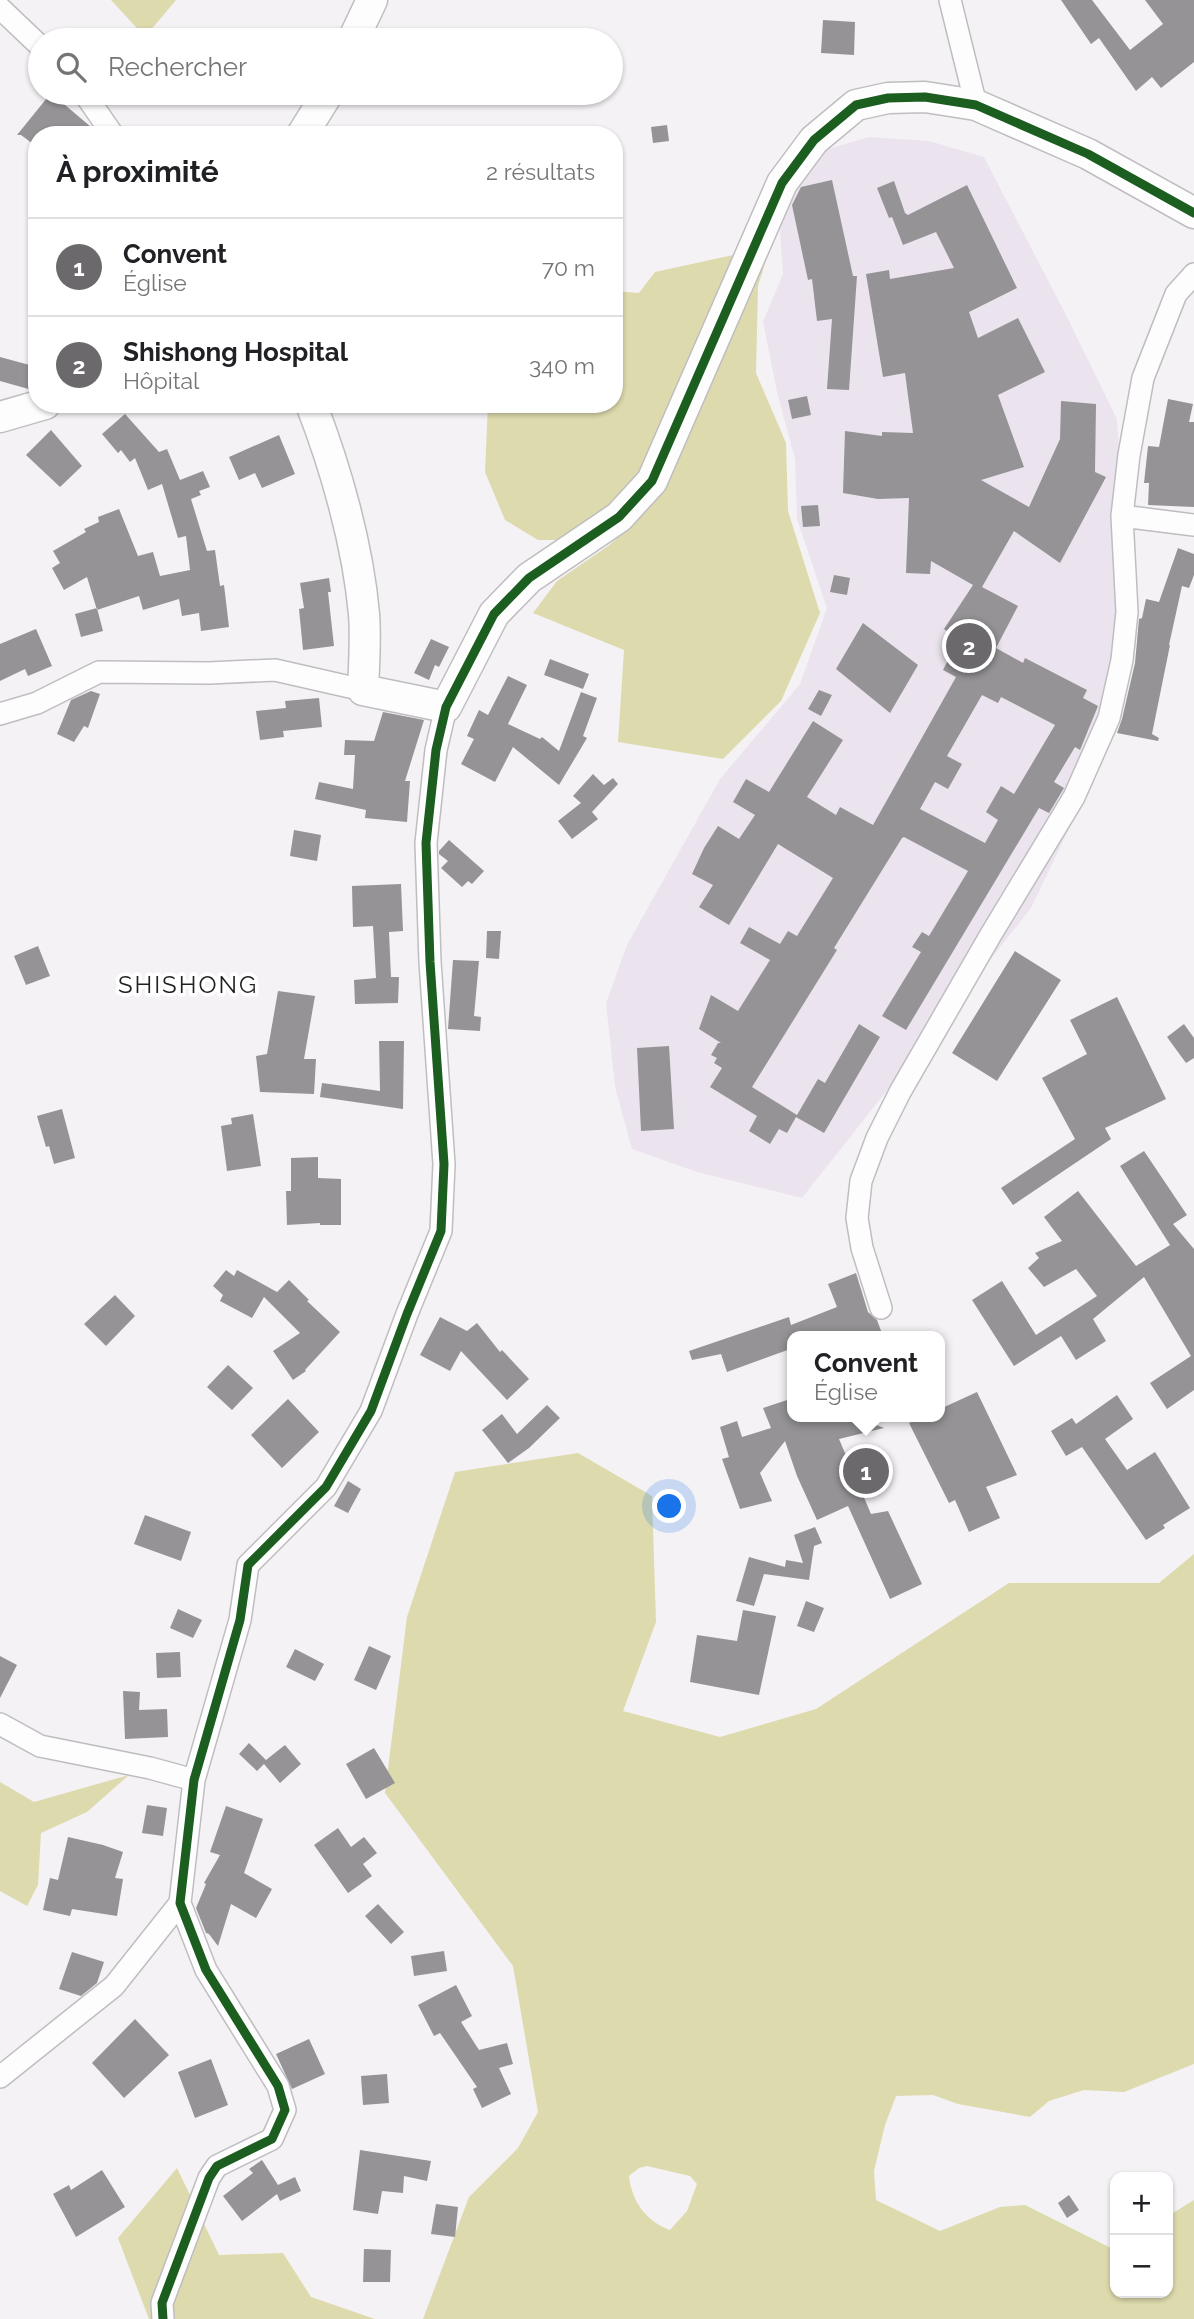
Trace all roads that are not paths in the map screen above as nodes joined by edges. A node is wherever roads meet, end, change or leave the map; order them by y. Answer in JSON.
{"nodes":[{"id":1,"x":372,"y":0,"type":"edge"},
{"id":2,"x":950,"y":0,"type":"edge"},
{"id":3,"x":0,"y":8,"type":"edge"},
{"id":4,"x":359,"y":28,"type":"edge"},
{"id":5,"x":28,"y":35,"type":"edge"},
{"id":6,"x":976,"y":104,"type":"junction"},
{"id":7,"x":92,"y":105,"type":"edge"},
{"id":8,"x":321,"y":105,"type":"edge"},
{"id":9,"x":107,"y":126,"type":"edge"},
{"id":10,"x":308,"y":126,"type":"edge"},
{"id":11,"x":1194,"y":213,"type":"edge"},
{"id":12,"x":1194,"y":274,"type":"edge"},
{"id":13,"x":28,"y":409,"type":"edge"},
{"id":14,"x":314,"y":413,"type":"edge"},
{"id":15,"x":0,"y":417,"type":"edge"},
{"id":16,"x":1122,"y":516,"type":"junction"},
{"id":17,"x":1194,"y":525,"type":"edge"},
{"id":18,"x":363,"y":690,"type":"junction"},
{"id":19,"x":446,"y":707,"type":"junction"},
{"id":20,"x":0,"y":714,"type":"edge"},
{"id":21,"x":881,"y":1308,"type":"dead end"},
{"id":22,"x":0,"y":1724,"type":"edge"},
{"id":23,"x":194,"y":1780,"type":"junction"},
{"id":24,"x":180,"y":1903,"type":"junction"},
{"id":25,"x":0,"y":2077,"type":"edge"},
{"id":26,"x":163,"y":2319,"type":"edge"}],
"edges":[{"from":1,"to":4,"type":"street"},
{"from":2,"to":6,"type":"street"},
{"from":3,"to":5,"type":"street"},
{"from":6,"to":11,"type":"street"},
{"from":6,"to":19,"type":"street"},
{"from":7,"to":9,"type":"street"},
{"from":8,"to":10,"type":"street"},
{"from":12,"to":16,"type":"street"},
{"from":13,"to":15,"type":"street"},
{"from":14,"to":18,"type":"street"},
{"from":16,"to":17,"type":"street"},
{"from":16,"to":21,"type":"street"},
{"from":18,"to":19,"type":"street"},
{"from":18,"to":20,"type":"street"},
{"from":19,"to":23,"type":"street"},
{"from":22,"to":23,"type":"street"},
{"from":23,"to":24,"type":"street"},
{"from":24,"to":25,"type":"street"},
{"from":24,"to":26,"type":"street"}]}
